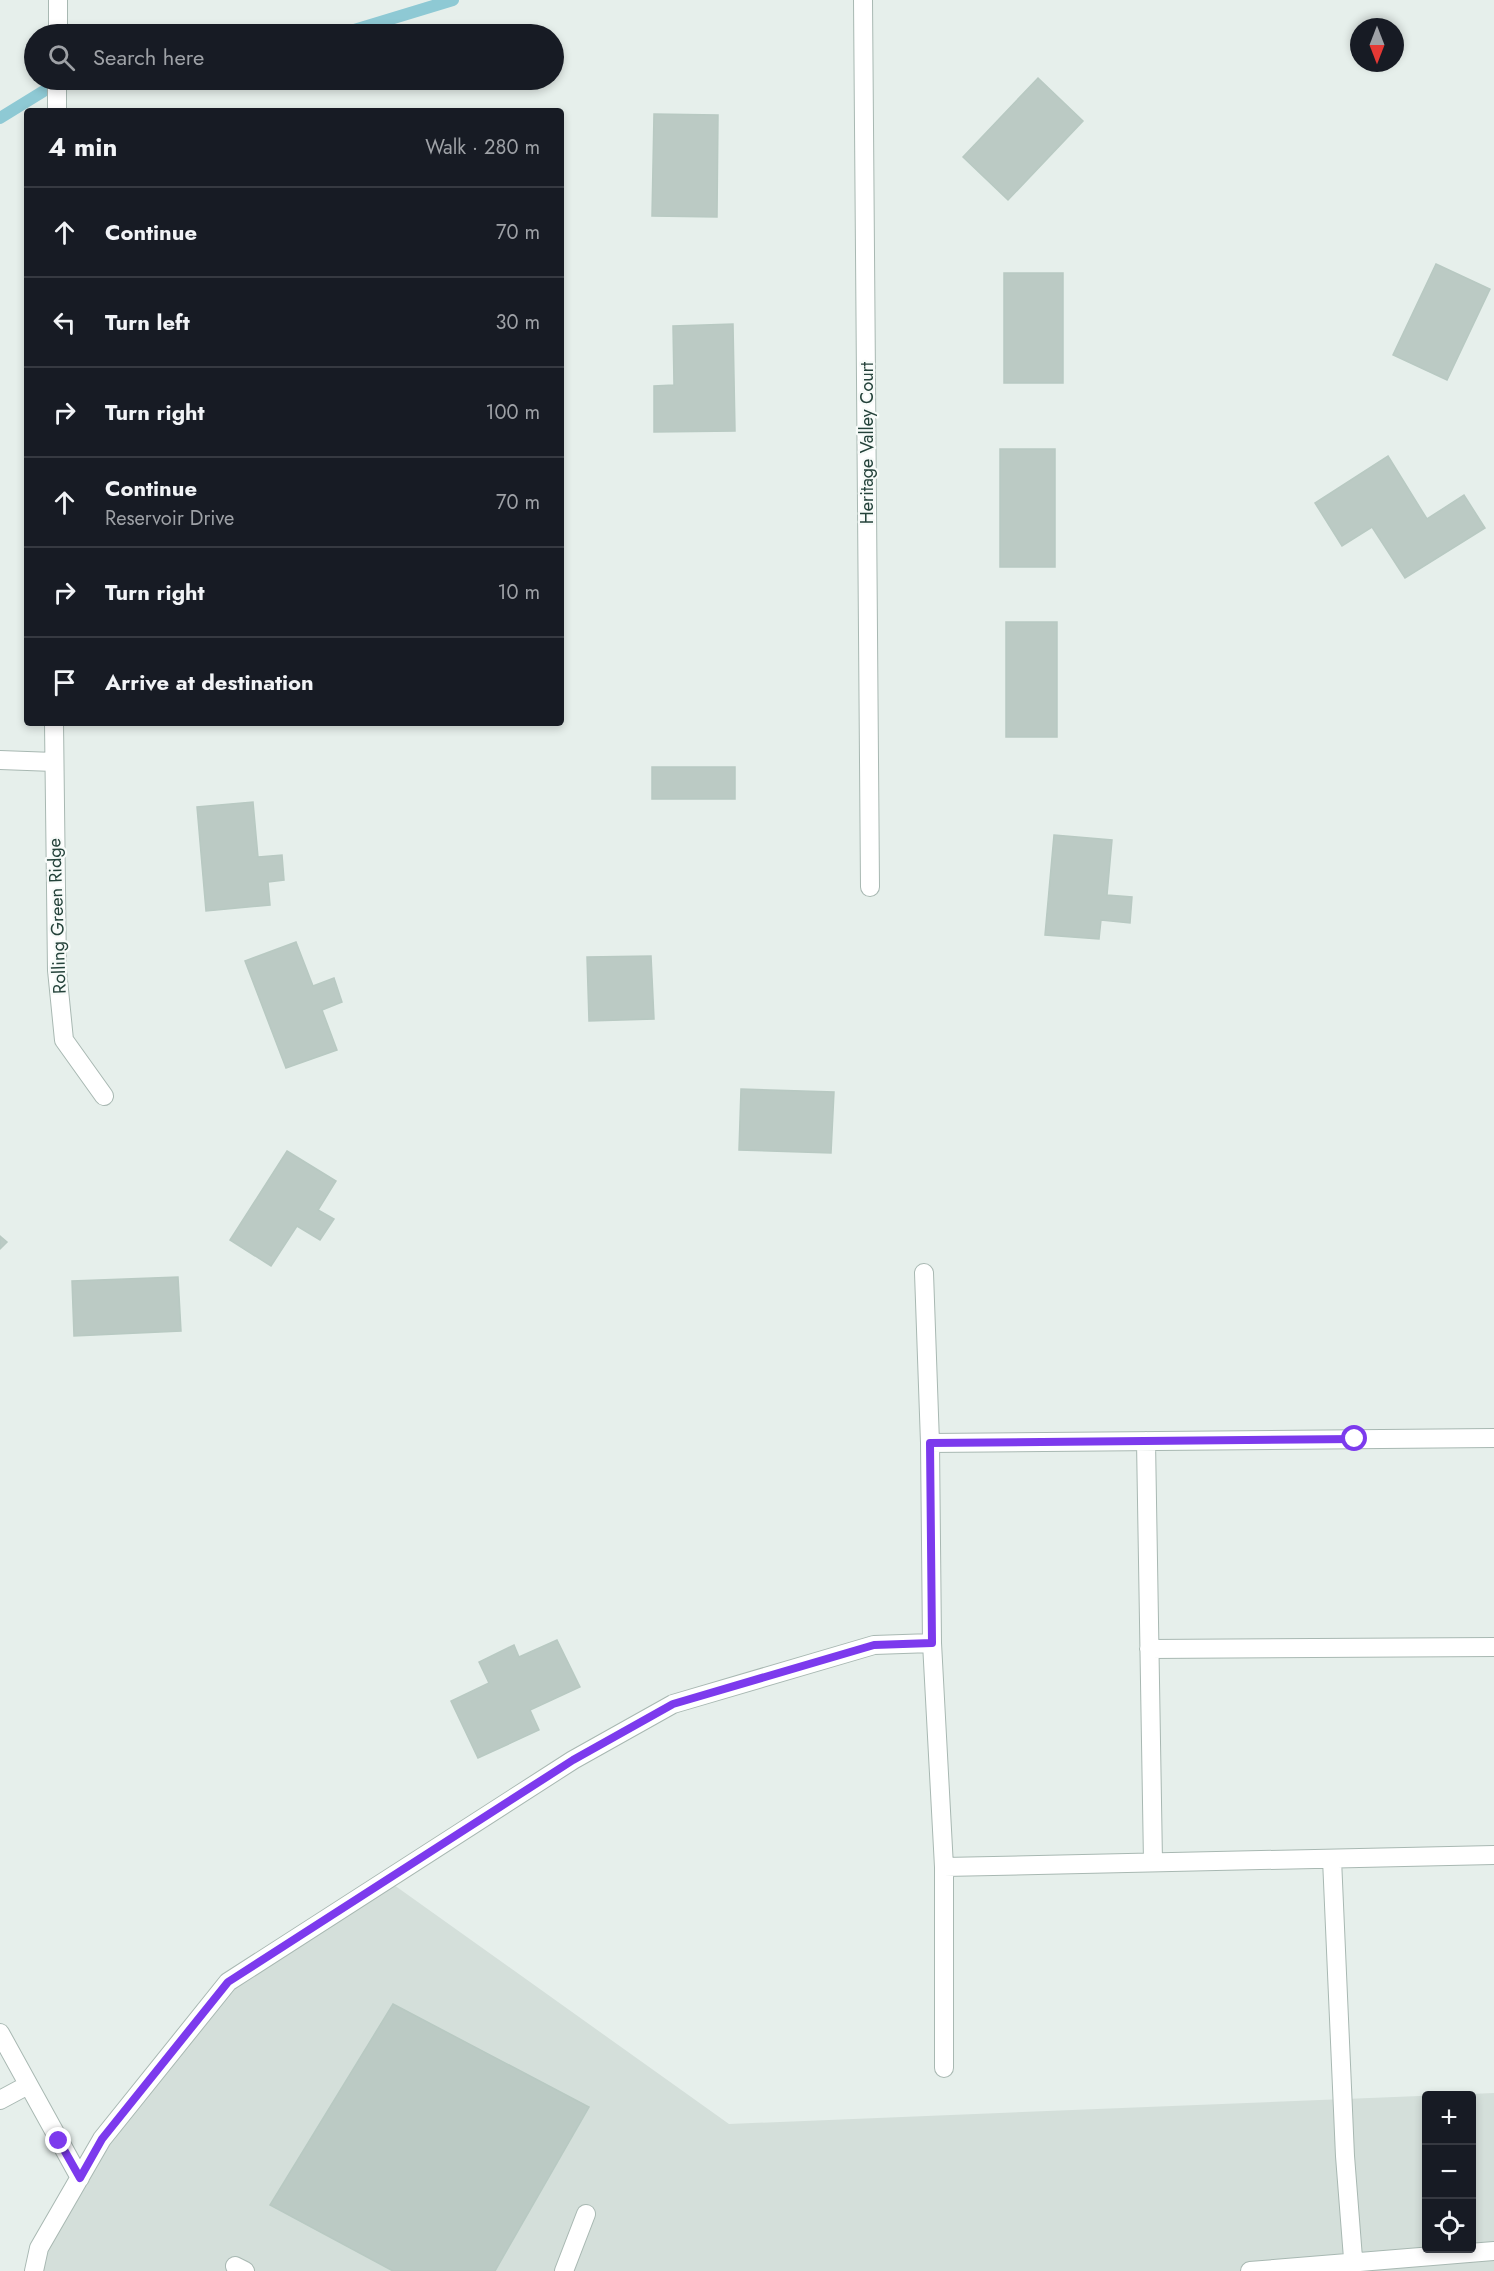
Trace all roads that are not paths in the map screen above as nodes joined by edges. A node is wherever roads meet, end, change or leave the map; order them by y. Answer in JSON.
{"nodes":[{"id":1,"x":58,"y":0,"type":"edge"},
{"id":2,"x":863,"y":0,"type":"edge"},
{"id":3,"x":58,"y":24,"type":"edge"},
{"id":4,"x":57,"y":90,"type":"edge"},
{"id":5,"x":57,"y":108,"type":"edge"},
{"id":6,"x":54,"y":726,"type":"edge"},
{"id":7,"x":0,"y":760,"type":"edge"},
{"id":8,"x":54,"y":762,"type":"junction"},
{"id":9,"x":870,"y":887,"type":"dead end"},
{"id":10,"x":104,"y":1096,"type":"dead end"},
{"id":11,"x":924,"y":1273,"type":"dead end"},
{"id":12,"x":1494,"y":1438,"type":"edge"},
{"id":13,"x":1146,"y":1441,"type":"junction"},
{"id":14,"x":930,"y":1443,"type":"junction"},
{"id":15,"x":932,"y":1643,"type":"junction"},
{"id":16,"x":1494,"y":1647,"type":"edge"},
{"id":17,"x":1149,"y":1649,"type":"junction"},
{"id":18,"x":1494,"y":1855,"type":"edge"},
{"id":19,"x":1332,"y":1859,"type":"junction"},
{"id":20,"x":1152,"y":1862,"type":"junction"},
{"id":21,"x":945,"y":1867,"type":"junction"},
{"id":22,"x":0,"y":2033,"type":"edge"},
{"id":23,"x":944,"y":2068,"type":"dead end"},
{"id":24,"x":28,"y":2085,"type":"junction"},
{"id":25,"x":0,"y":2100,"type":"edge"},
{"id":26,"x":80,"y":2178,"type":"junction"},
{"id":27,"x":586,"y":2214,"type":"dead end"},
{"id":28,"x":1494,"y":2251,"type":"edge"},
{"id":29,"x":1354,"y":2267,"type":"edge"},
{"id":30,"x":34,"y":2271,"type":"edge"},
{"id":31,"x":564,"y":2271,"type":"edge"},
{"id":32,"x":1250,"y":2271,"type":"edge"}],
"edges":[{"from":1,"to":3,"type":"street"},
{"from":2,"to":9,"type":"street","name":"Heritage Valley Court"},
{"from":4,"to":5,"type":"street"},
{"from":6,"to":8,"type":"street","name":"Rolling Green Ridge"},
{"from":7,"to":8,"type":"street"},
{"from":8,"to":10,"type":"street","name":"Rolling Green Ridge"},
{"from":11,"to":14,"type":"street"},
{"from":12,"to":13,"type":"street"},
{"from":13,"to":14,"type":"street"},
{"from":13,"to":17,"type":"street"},
{"from":14,"to":15,"type":"street"},
{"from":15,"to":21,"type":"street"},
{"from":15,"to":26,"type":"street"},
{"from":16,"to":17,"type":"street"},
{"from":17,"to":20,"type":"street"},
{"from":18,"to":19,"type":"street"},
{"from":19,"to":20,"type":"street"},
{"from":19,"to":29,"type":"street"},
{"from":20,"to":21,"type":"street"},
{"from":21,"to":23,"type":"street"},
{"from":22,"to":24,"type":"street"},
{"from":24,"to":25,"type":"street"},
{"from":24,"to":26,"type":"street"},
{"from":26,"to":30,"type":"street"},
{"from":27,"to":31,"type":"street"},
{"from":28,"to":29,"type":"street"},
{"from":29,"to":32,"type":"street"}]}
